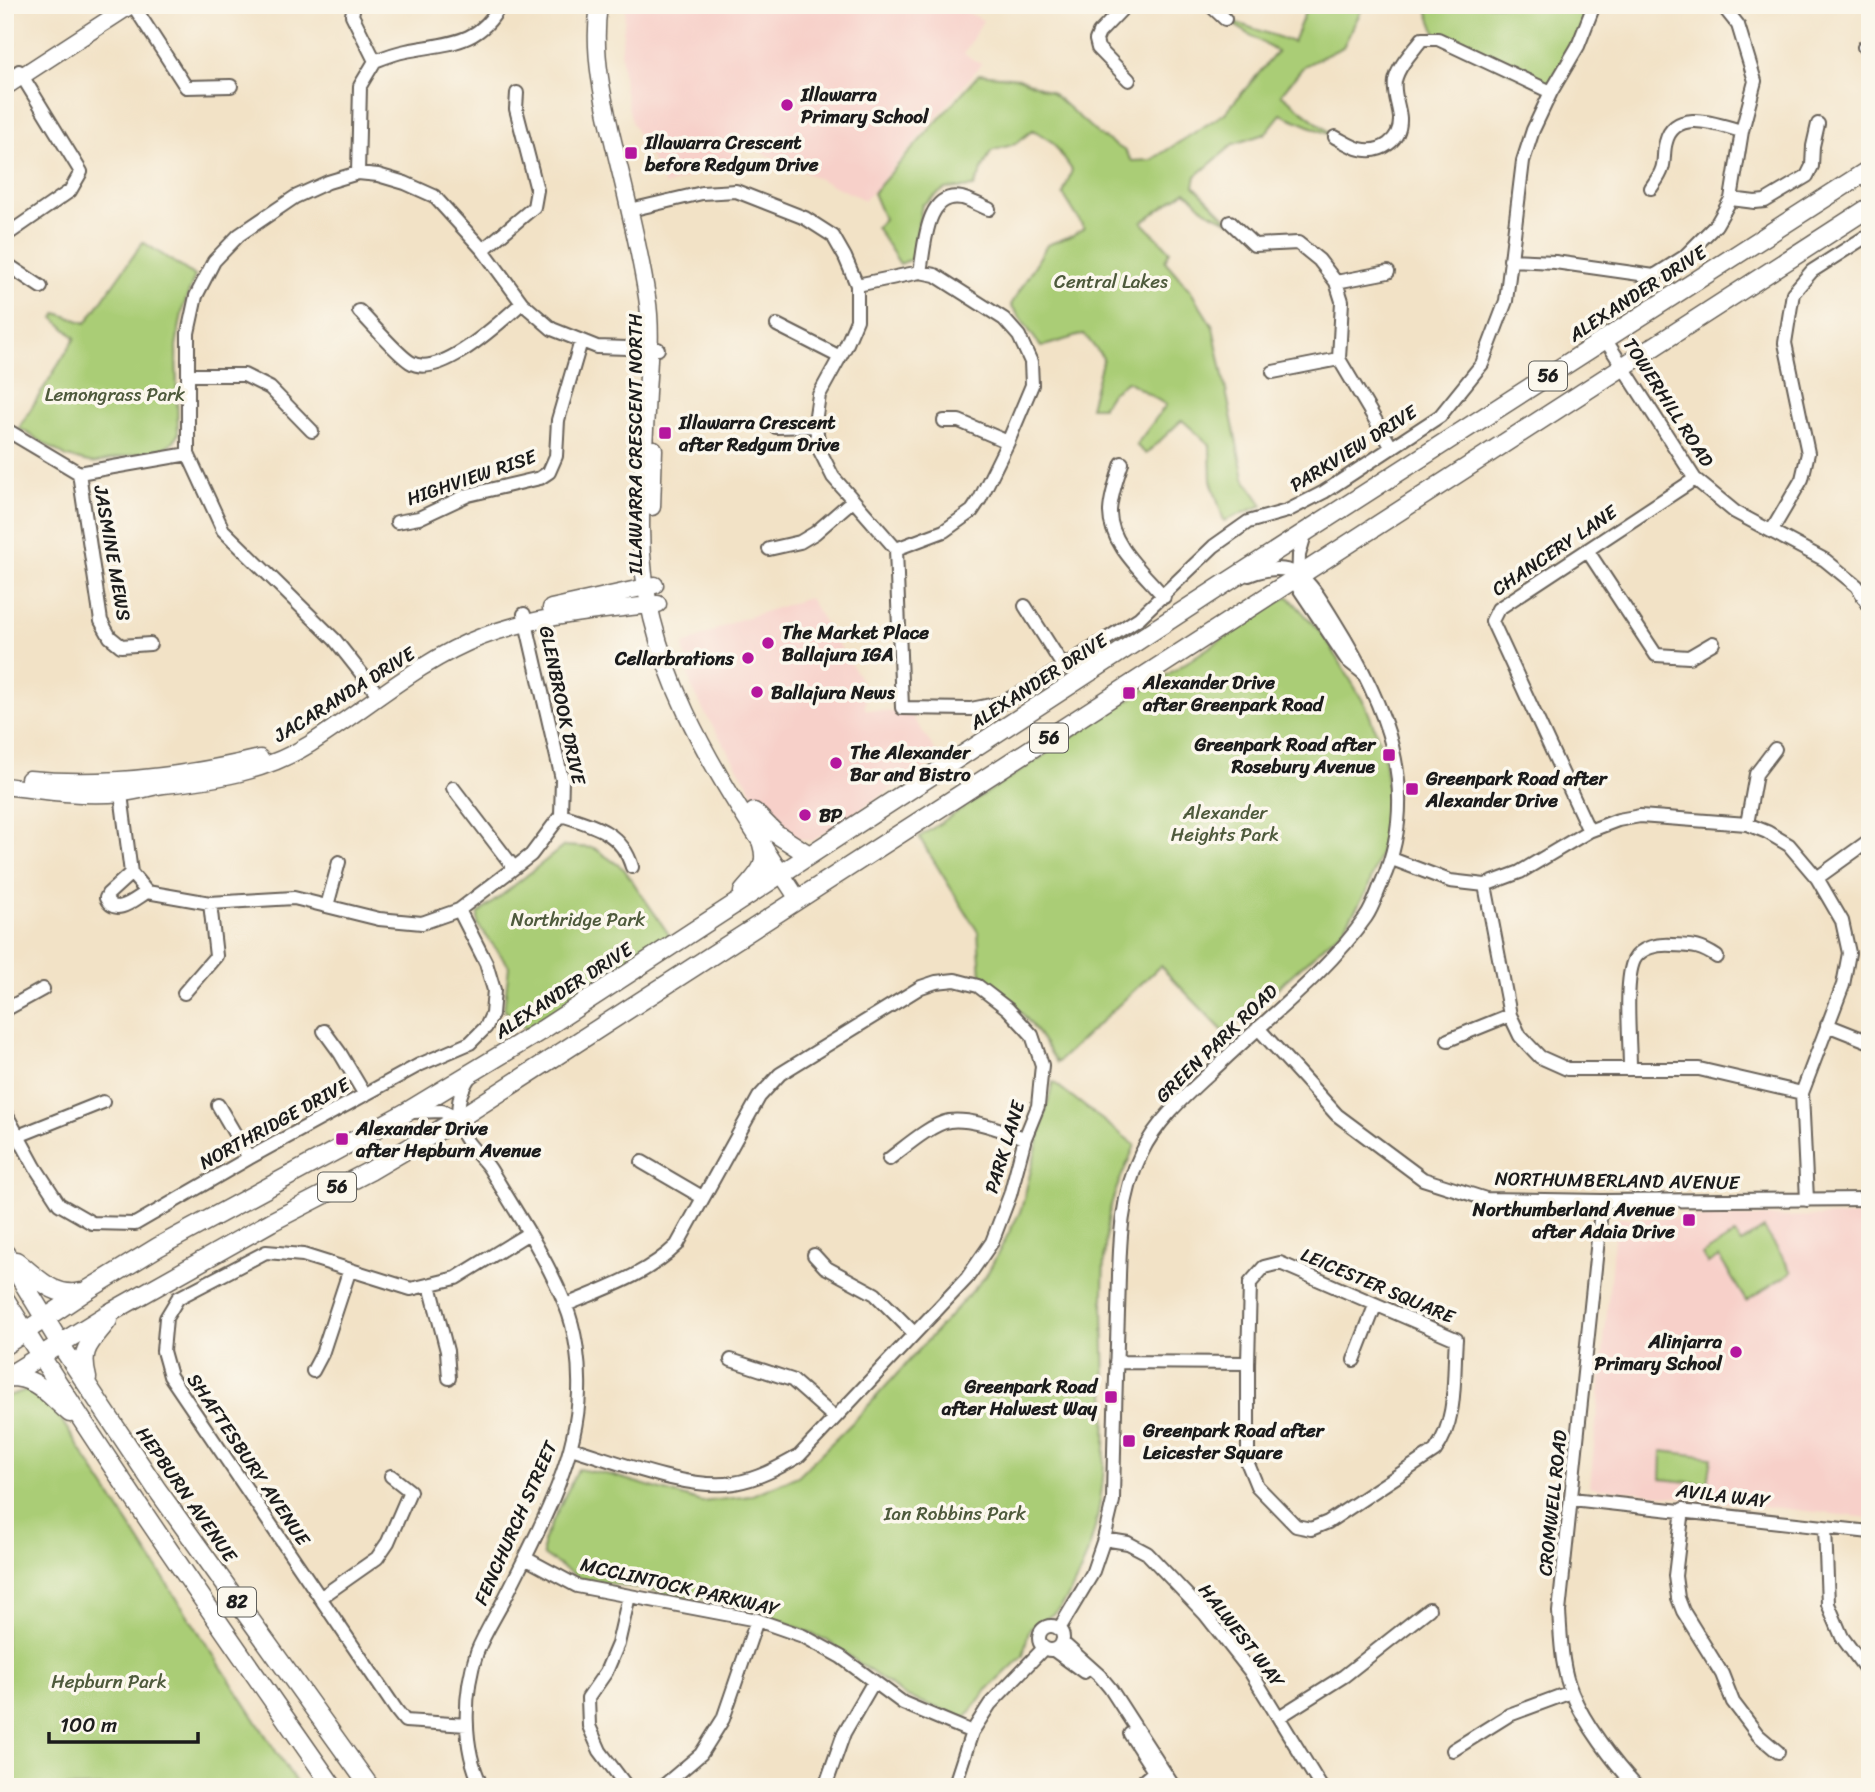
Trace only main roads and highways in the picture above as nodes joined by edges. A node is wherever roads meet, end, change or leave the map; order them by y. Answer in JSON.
{"nodes":[{"id":1,"x":119,"y":5,"type":"edge"},
{"id":2,"x":132,"y":5,"type":"edge"},
{"id":3,"x":599,"y":5,"type":"edge"},
{"id":4,"x":607,"y":5,"type":"edge"},
{"id":5,"x":15,"y":75,"type":"edge"},
{"id":6,"x":5,"y":87,"type":"edge"},
{"id":7,"x":1870,"y":169,"type":"edge"},
{"id":8,"x":1870,"y":207,"type":"edge"},
{"id":9,"x":634,"y":209,"type":"junction"},
{"id":10,"x":651,"y":585,"type":"junction"},
{"id":11,"x":653,"y":604,"type":"junction"},
{"id":12,"x":525,"y":618,"type":"junction"},
{"id":13,"x":5,"y":777,"type":"edge"},
{"id":14,"x":5,"y":786,"type":"edge"},
{"id":15,"x":120,"y":787,"type":"junction"},
{"id":16,"x":754,"y":812,"type":"junction"},
{"id":17,"x":762,"y":844,"type":"junction"},
{"id":18,"x":809,"y":855,"type":"junction"},
{"id":19,"x":785,"y":871,"type":"junction"},
{"id":20,"x":802,"y":896,"type":"junction"},
{"id":21,"x":729,"y":907,"type":"junction"},
{"id":22,"x":257,"y":1193,"type":"junction"},
{"id":23,"x":271,"y":1222,"type":"junction"},
{"id":24,"x":5,"y":1253,"type":"edge"},
{"id":25,"x":86,"y":1291,"type":"junction"},
{"id":26,"x":5,"y":1298,"type":"edge"},
{"id":27,"x":113,"y":1311,"type":"junction"},
{"id":28,"x":46,"y":1319,"type":"junction"},
{"id":29,"x":26,"y":1332,"type":"junction"},
{"id":30,"x":61,"y":1344,"type":"junction"},
{"id":31,"x":5,"y":1345,"type":"edge"},
{"id":32,"x":41,"y":1357,"type":"junction"},
{"id":33,"x":6,"y":1377,"type":"edge"},
{"id":34,"x":89,"y":1386,"type":"junction"},
{"id":35,"x":86,"y":1426,"type":"junction"},
{"id":36,"x":364,"y":1782,"type":"edge"},
{"id":37,"x":333,"y":1787,"type":"edge"}],
"edges":[{"from":1,"to":5,"type":"main road"},
{"from":2,"to":5,"type":"main road"},
{"from":3,"to":9,"type":"main road","name":"ILLAWARRA CRESCENT NORTH"},
{"from":4,"to":9,"type":"main road","name":"ILLAWARRA CRESCENT NORTH"},
{"from":5,"to":6,"type":"main road"},
{"from":7,"to":18,"type":"main road","name":"ALEXANDER DRIVE","number":"56"},
{"from":8,"to":20,"type":"main road","number":"56"},
{"from":9,"to":10,"type":"main road","name":"ILLAWARRA CRESCENT NORTH"},
{"from":10,"to":11,"type":"main road","name":"ILLAWARRA CRESCENT NORTH"},
{"from":10,"to":12,"type":"main road","name":"JACARANDA DRIVE"},
{"from":11,"to":12,"type":"main road","name":"JACARANDA DRIVE"},
{"from":11,"to":16,"type":"main road","name":"ILLAWARRA CRESCENT NORTH"},
{"from":11,"to":17,"type":"main road","name":"ILLAWARRA CRESCENT NORTH"},
{"from":12,"to":15,"type":"main road","name":"JACARANDA DRIVE"},
{"from":13,"to":15,"type":"main road","name":"JACARANDA DRIVE"},
{"from":14,"to":15,"type":"main road","name":"JACARANDA DRIVE"},
{"from":16,"to":18,"type":"main road"},
{"from":16,"to":19,"type":"main road","name":"ILLAWARRA CRESCENT NORTH"},
{"from":17,"to":19,"type":"main road","name":"ILLAWARRA CRESCENT NORTH"},
{"from":17,"to":21,"type":"main road"},
{"from":18,"to":19,"type":"main road","name":"ALEXANDER DRIVE","number":"56"},
{"from":19,"to":20,"type":"main road","name":"ILLAWARRA CRESCENT NORTH"},
{"from":19,"to":21,"type":"main road","name":"ALEXANDER DRIVE","number":"56"},
{"from":20,"to":23,"type":"main road","number":"56"},
{"from":21,"to":22,"type":"main road","name":"ALEXANDER DRIVE","number":"56"},
{"from":22,"to":23,"type":"main road"},
{"from":22,"to":25,"type":"main road","name":"ALEXANDER DRIVE","number":"56"},
{"from":23,"to":27,"type":"main road","number":"56"},
{"from":24,"to":25,"type":"main road"},
{"from":24,"to":28,"type":"main road","name":"HEPBURN AVENUE","number":"82"},
{"from":25,"to":28,"type":"main road","name":"ALEXANDER DRIVE","number":"56"},
{"from":26,"to":29,"type":"main road","number":"82"},
{"from":27,"to":30,"type":"main road","number":"56"},
{"from":27,"to":34,"type":"main road"},
{"from":28,"to":29,"type":"main road","name":"ALEXANDER DRIVE","number":"56"},
{"from":28,"to":30,"type":"main road","name":"HEPBURN AVENUE","number":"82"},
{"from":29,"to":31,"type":"main road","name":"ALEXANDER DRIVE","number":"56"},
{"from":29,"to":32,"type":"main road","number":"82"},
{"from":30,"to":32,"type":"main road","number":"56"},
{"from":30,"to":34,"type":"main road","name":"HEPBURN AVENUE","number":"82"},
{"from":32,"to":33,"type":"main road","number":"56"},
{"from":32,"to":35,"type":"main road","number":"82"},
{"from":33,"to":35,"type":"main road"},
{"from":34,"to":36,"type":"main road","name":"HEPBURN AVENUE","number":"82"},
{"from":35,"to":37,"type":"main road","number":"82"}]}
